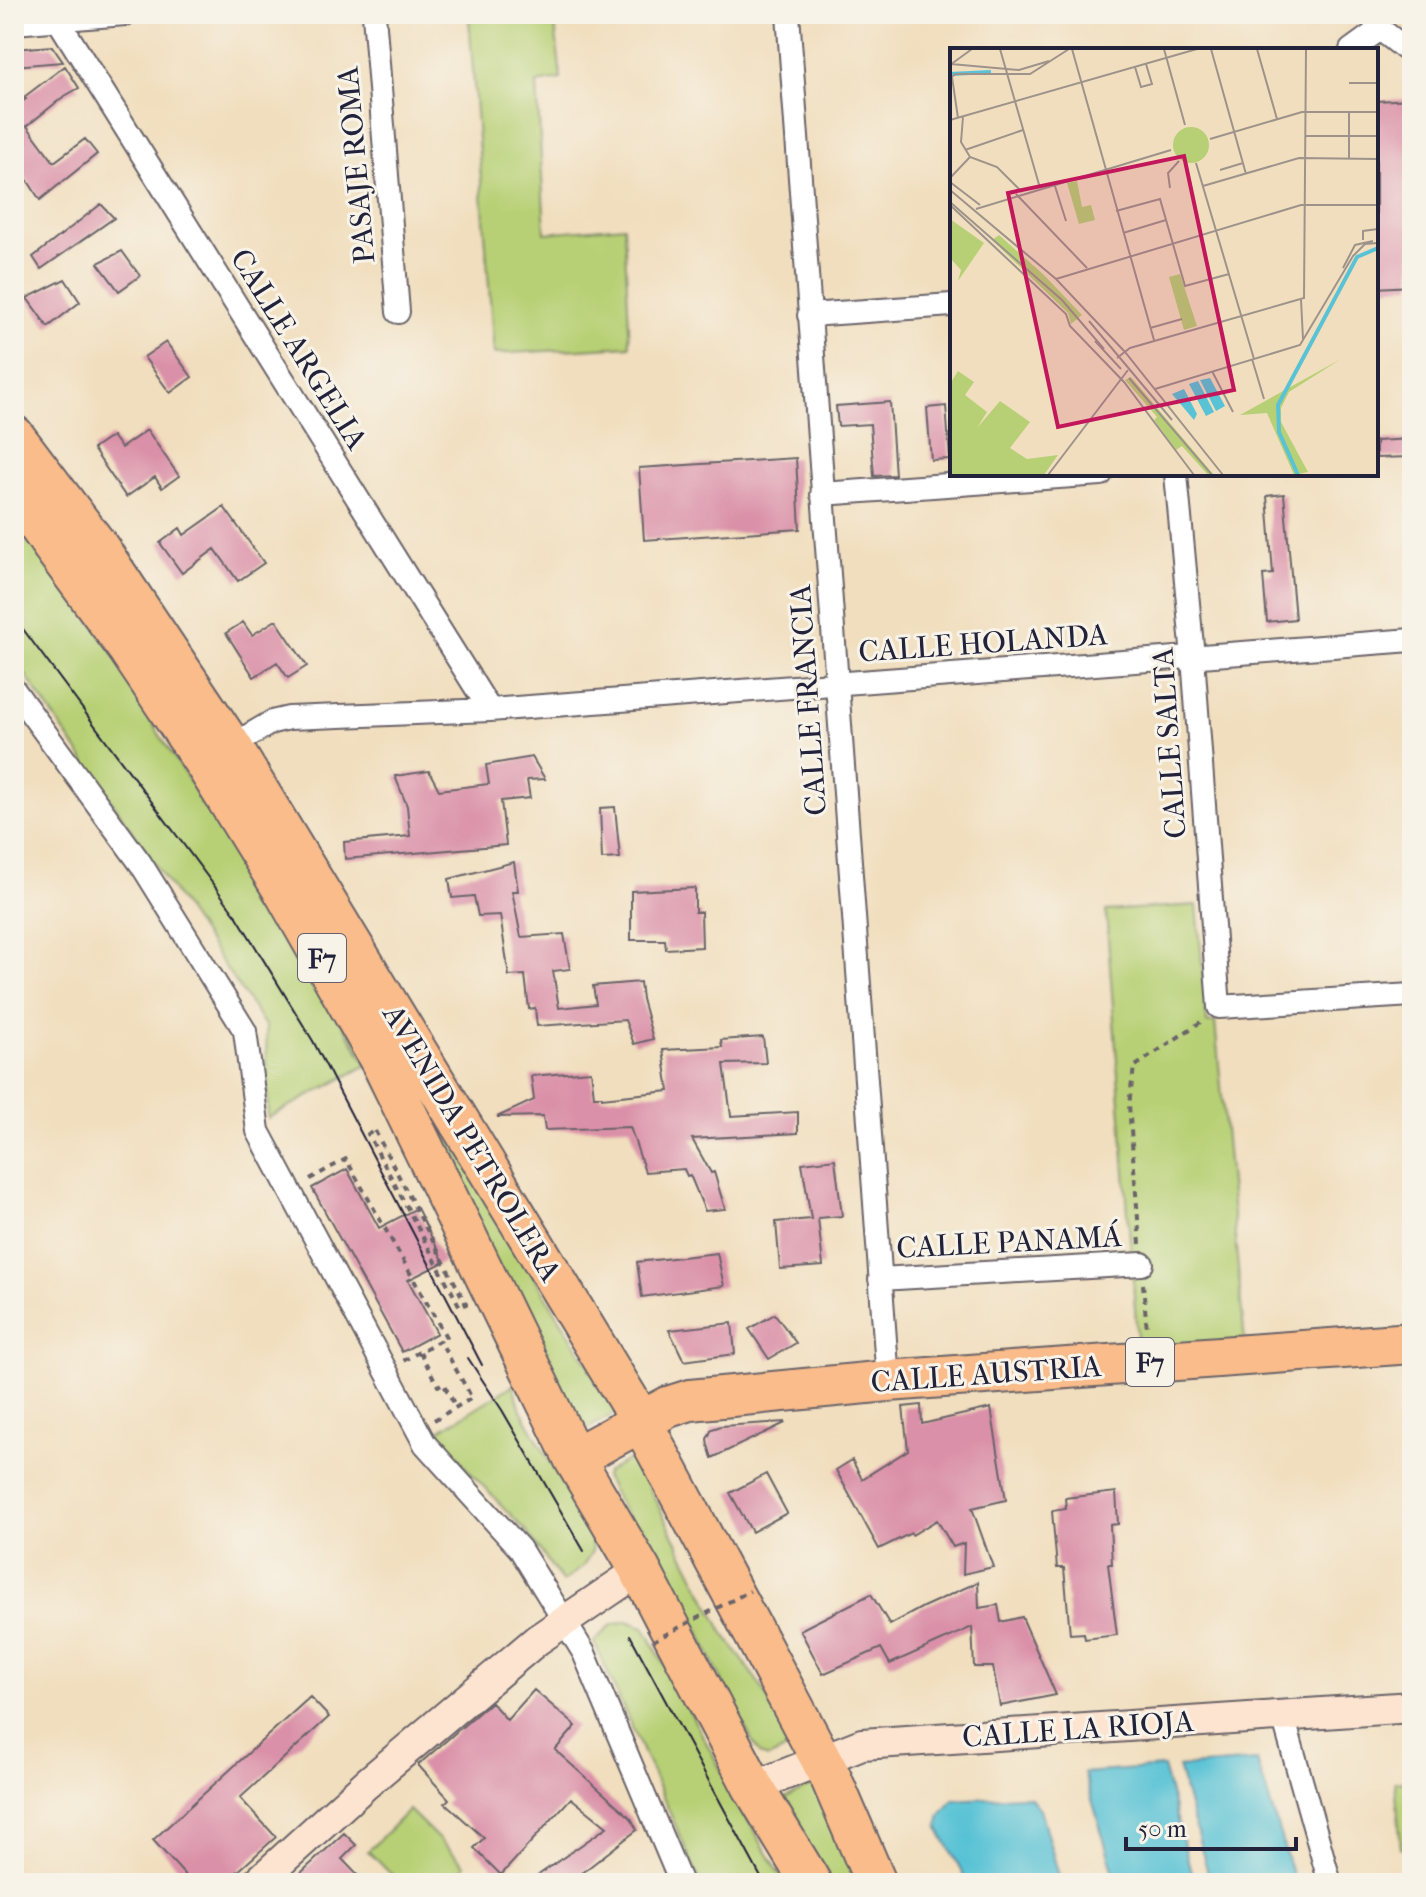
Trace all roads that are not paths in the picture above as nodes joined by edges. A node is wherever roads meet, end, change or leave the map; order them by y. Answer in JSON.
{"nodes":[{"id":1,"x":111,"y":14,"type":"edge"},
{"id":2,"x":374,"y":14,"type":"edge"},
{"id":3,"x":788,"y":14,"type":"edge"},
{"id":4,"x":58,"y":20,"type":"junction"},
{"id":5,"x":1375,"y":21,"type":"edge"},
{"id":6,"x":14,"y":23,"type":"edge"},
{"id":7,"x":1353,"y":48,"type":"edge"},
{"id":8,"x":1412,"y":54,"type":"edge"},
{"id":9,"x":950,"y":305,"type":"edge"},
{"id":10,"x":398,"y":312,"type":"dead end"},
{"id":11,"x":809,"y":315,"type":"junction"},
{"id":12,"x":14,"y":436,"type":"edge"},
{"id":13,"x":1073,"y":476,"type":"edge"},
{"id":14,"x":1176,"y":476,"type":"edge"},
{"id":15,"x":14,"y":490,"type":"edge"},
{"id":16,"x":822,"y":494,"type":"junction"},
{"id":17,"x":1412,"y":640,"type":"edge"},
{"id":18,"x":1193,"y":657,"type":"junction"},
{"id":19,"x":838,"y":685,"type":"junction"},
{"id":20,"x":14,"y":690,"type":"edge"},
{"id":21,"x":490,"y":710,"type":"junction"},
{"id":22,"x":231,"y":746,"type":"junction"},
{"id":23,"x":1412,"y":995,"type":"edge"},
{"id":24,"x":1142,"y":1264,"type":"road end"},
{"id":25,"x":880,"y":1279,"type":"junction"},
{"id":26,"x":1412,"y":1343,"type":"edge"},
{"id":27,"x":888,"y":1381,"type":"junction"},
{"id":28,"x":641,"y":1421,"type":"junction"},
{"id":29,"x":574,"y":1458,"type":"junction"},
{"id":30,"x":640,"y":1570,"type":"junction"},
{"id":31,"x":564,"y":1622,"type":"junction"},
{"id":32,"x":1412,"y":1707,"type":"edge"},
{"id":33,"x":1283,"y":1716,"type":"junction"},
{"id":34,"x":821,"y":1759,"type":"junction"},
{"id":35,"x":753,"y":1787,"type":"junction"},
{"id":36,"x":257,"y":1883,"type":"edge"},
{"id":37,"x":681,"y":1883,"type":"edge"},
{"id":38,"x":811,"y":1883,"type":"edge"},
{"id":39,"x":876,"y":1883,"type":"edge"},
{"id":40,"x":1330,"y":1883,"type":"edge"}],
"edges":[{"from":1,"to":4,"type":"street"},
{"from":2,"to":10,"type":"street","name":"PASAJE ROMA"},
{"from":3,"to":11,"type":"street","name":"CALLE FRANCIA"},
{"from":4,"to":6,"type":"street"},
{"from":4,"to":21,"type":"street","name":"CALLE ARGELIA"},
{"from":5,"to":7,"type":"street"},
{"from":5,"to":8,"type":"street"},
{"from":9,"to":11,"type":"street"},
{"from":11,"to":16,"type":"street","name":"CALLE FRANCIA"},
{"from":12,"to":22,"type":"highway","name":"AVENIDA PETROLERA","number":"F7"},
{"from":13,"to":16,"type":"street"},
{"from":14,"to":18,"type":"street","name":"CALLE SALTA"},
{"from":15,"to":29,"type":"highway","name":"AVENIDA PETROLERA","number":"F7"},
{"from":16,"to":19,"type":"street","name":"CALLE FRANCIA"},
{"from":17,"to":18,"type":"street","name":"CALLE HOLANDA"},
{"from":18,"to":19,"type":"street","name":"CALLE HOLANDA"},
{"from":18,"to":23,"type":"street","name":"CALLE SALTA"},
{"from":19,"to":21,"type":"street","name":"CALLE HOLANDA"},
{"from":19,"to":25,"type":"street","name":"CALLE FRANCIA"},
{"from":20,"to":31,"type":"street"},
{"from":21,"to":22,"type":"street","name":"CALLE HOLANDA"},
{"from":22,"to":28,"type":"highway","name":"AVENIDA PETROLERA","number":"F7"},
{"from":24,"to":25,"type":"street","name":"CALLE PANAMÁ"},
{"from":25,"to":27,"type":"street","name":"CALLE FRANCIA"},
{"from":26,"to":27,"type":"highway","name":"CALLE AUSTRIA","number":"F7"},
{"from":27,"to":28,"type":"highway","name":"CALLE AUSTRIA","number":"F7"},
{"from":28,"to":29,"type":"highway","name":"CALLE AUSTRIA","number":"F7"},
{"from":28,"to":34,"type":"highway","name":"AVENIDA PETROLERA","number":"F7"},
{"from":29,"to":30,"type":"highway","name":"AVENIDA PETROLERA","number":"F7"},
{"from":30,"to":31,"type":"street"},
{"from":30,"to":35,"type":"highway","name":"AVENIDA PETROLERA","number":"F7"},
{"from":31,"to":36,"type":"street"},
{"from":31,"to":37,"type":"street"},
{"from":32,"to":33,"type":"street","name":"CALLE LA RIOJA"},
{"from":33,"to":34,"type":"street","name":"CALLE LA RIOJA"},
{"from":33,"to":40,"type":"street"},
{"from":34,"to":35,"type":"street","name":"CALLE LA RIOJA"},
{"from":34,"to":39,"type":"highway","name":"AVENIDA PETROLERA","number":"F7"},
{"from":35,"to":38,"type":"highway","name":"AVENIDA PETROLERA","number":"F7"}]}
